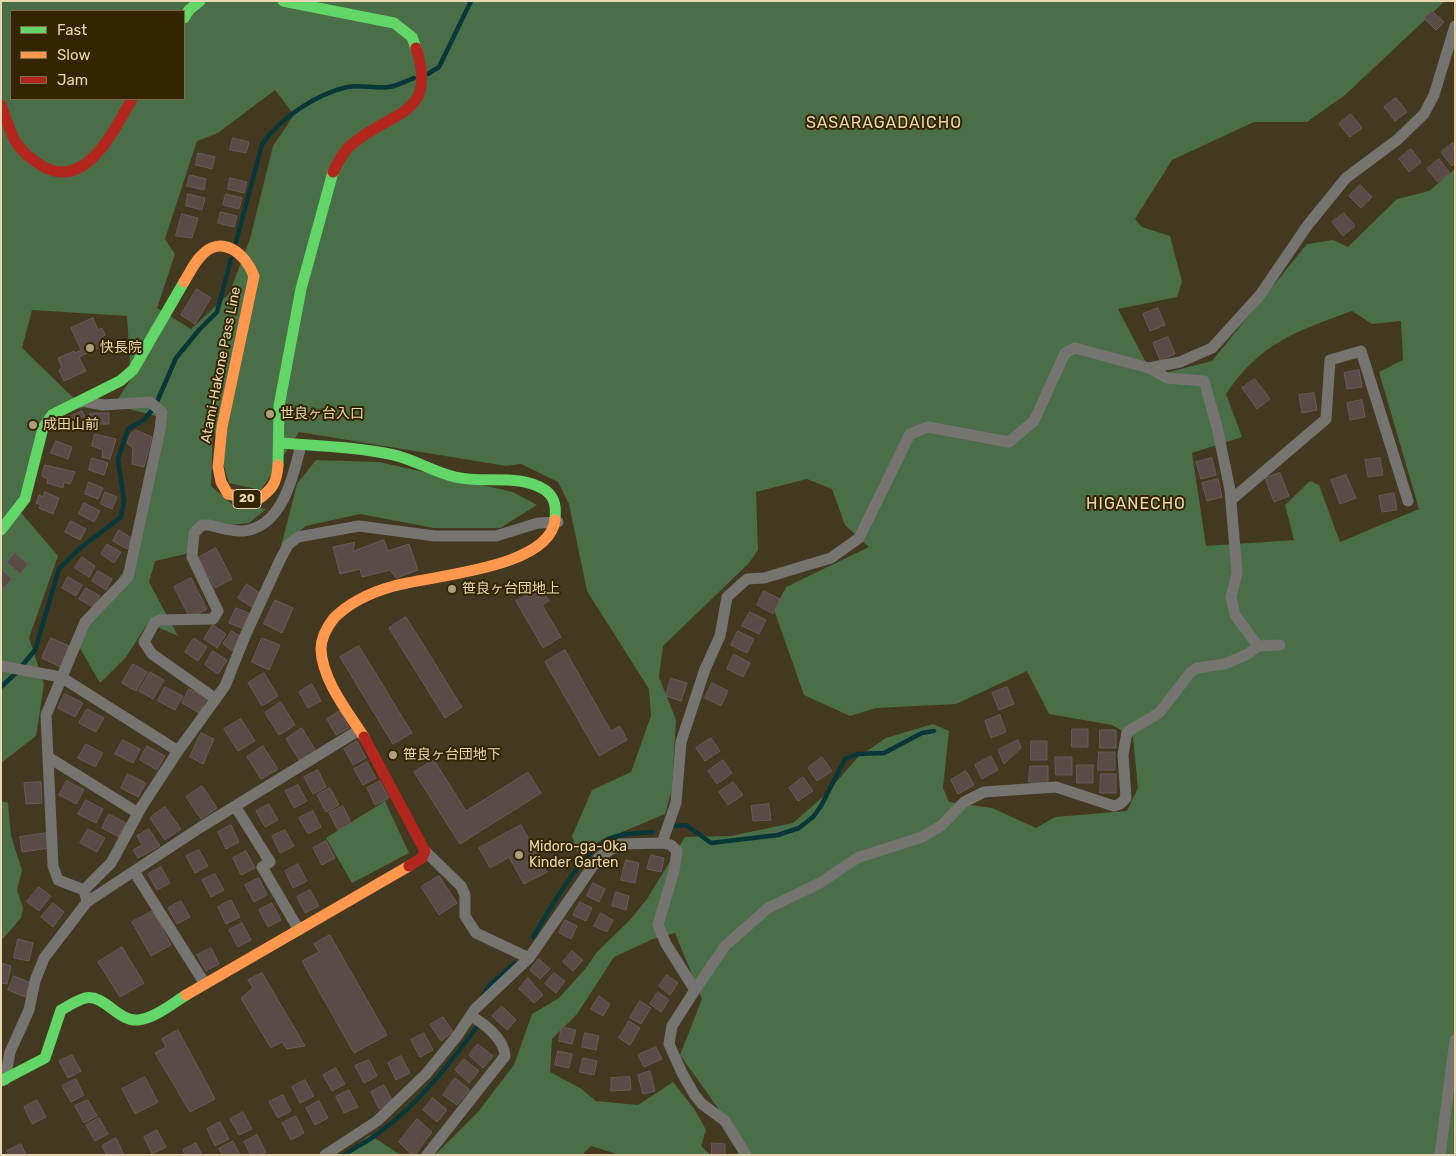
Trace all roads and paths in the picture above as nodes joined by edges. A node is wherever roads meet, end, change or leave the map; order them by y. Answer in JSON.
{"nodes":[{"id":1,"x":200,"y":1,"type":"edge"},
{"id":2,"x":283,"y":1,"type":"edge"},
{"id":3,"x":185,"y":16,"type":"edge"},
{"id":4,"x":1455,"y":26,"type":"edge"},
{"id":5,"x":131,"y":100,"type":"edge"},
{"id":6,"x":1,"y":105,"type":"edge"},
{"id":7,"x":1149,"y":368,"type":"junction"},
{"id":8,"x":82,"y":401,"type":"junction"},
{"id":9,"x":280,"y":443,"type":"junction"},
{"id":10,"x":301,"y":445,"type":"junction"},
{"id":11,"x":1231,"y":500,"type":"junction"},
{"id":12,"x":1408,"y":501,"type":"dead end"},
{"id":13,"x":558,"y":522,"type":"junction"},
{"id":14,"x":1,"y":530,"type":"edge"},
{"id":15,"x":1280,"y":644,"type":"dead end"},
{"id":16,"x":1258,"y":646,"type":"junction"},
{"id":17,"x":1,"y":666,"type":"edge"},
{"id":18,"x":61,"y":677,"type":"junction"},
{"id":19,"x":216,"y":699,"type":"junction"},
{"id":20,"x":359,"y":730,"type":"junction"},
{"id":21,"x":178,"y":751,"type":"junction"},
{"id":22,"x":48,"y":758,"type":"junction"},
{"id":23,"x":235,"y":806,"type":"junction"},
{"id":24,"x":138,"y":813,"type":"junction"},
{"id":25,"x":662,"y":843,"type":"junction"},
{"id":26,"x":424,"y":851,"type":"junction"},
{"id":27,"x":135,"y":873,"type":"junction"},
{"id":28,"x":84,"y":890,"type":"junction"},
{"id":29,"x":87,"y":902,"type":"junction"},
{"id":30,"x":299,"y":930,"type":"junction"},
{"id":31,"x":529,"y":958,"type":"junction"},
{"id":32,"x":205,"y":984,"type":"junction"},
{"id":33,"x":696,"y":990,"type":"junction"},
{"id":34,"x":471,"y":1016,"type":"junction"},
{"id":35,"x":1455,"y":1040,"type":"edge"},
{"id":36,"x":3,"y":1080,"type":"edge"},
{"id":37,"x":1437,"y":1154,"type":"edge"},
{"id":38,"x":325,"y":1155,"type":"edge"},
{"id":39,"x":427,"y":1155,"type":"edge"},
{"id":40,"x":746,"y":1155,"type":"edge"}],
"edges":[{"from":1,"to":3,"type":"main road"},
{"from":2,"to":9,"type":"main road","name":"Atami-Hakone Pass Line","number":"20"},
{"from":4,"to":7,"type":"street"},
{"from":5,"to":6,"type":"main road"},
{"from":7,"to":11,"type":"street"},
{"from":7,"to":25,"type":"street"},
{"from":8,"to":9,"type":"main road","name":"Atami-Hakone Pass Line","number":"20"},
{"from":8,"to":14,"type":"main road","name":"Atami-Hakone Pass Line","number":"20"},
{"from":8,"to":18,"type":"street"},
{"from":9,"to":10,"type":"main road"},
{"from":10,"to":13,"type":"main road"},
{"from":10,"to":19,"type":"street"},
{"from":11,"to":12,"type":"street"},
{"from":11,"to":16,"type":"street"},
{"from":13,"to":19,"type":"street"},
{"from":13,"to":20,"type":"main road"},
{"from":15,"to":16,"type":"street"},
{"from":16,"to":33,"type":"street"},
{"from":17,"to":18,"type":"street"},
{"from":18,"to":21,"type":"street"},
{"from":18,"to":22,"type":"street"},
{"from":19,"to":21,"type":"street"},
{"from":20,"to":23,"type":"street"},
{"from":20,"to":26,"type":"main road"},
{"from":21,"to":24,"type":"street"},
{"from":22,"to":24,"type":"street"},
{"from":22,"to":28,"type":"street"},
{"from":23,"to":27,"type":"street"},
{"from":23,"to":30,"type":"street"},
{"from":24,"to":28,"type":"street"},
{"from":25,"to":31,"type":"street"},
{"from":25,"to":33,"type":"street"},
{"from":26,"to":30,"type":"main road"},
{"from":26,"to":31,"type":"street"},
{"from":27,"to":29,"type":"street"},
{"from":27,"to":32,"type":"street"},
{"from":28,"to":29,"type":"street"},
{"from":29,"to":36,"type":"street"},
{"from":30,"to":32,"type":"main road"},
{"from":31,"to":34,"type":"street"},
{"from":32,"to":36,"type":"main road"},
{"from":33,"to":40,"type":"street"},
{"from":34,"to":38,"type":"street"},
{"from":34,"to":39,"type":"street"},
{"from":35,"to":37,"type":"street"}]}
